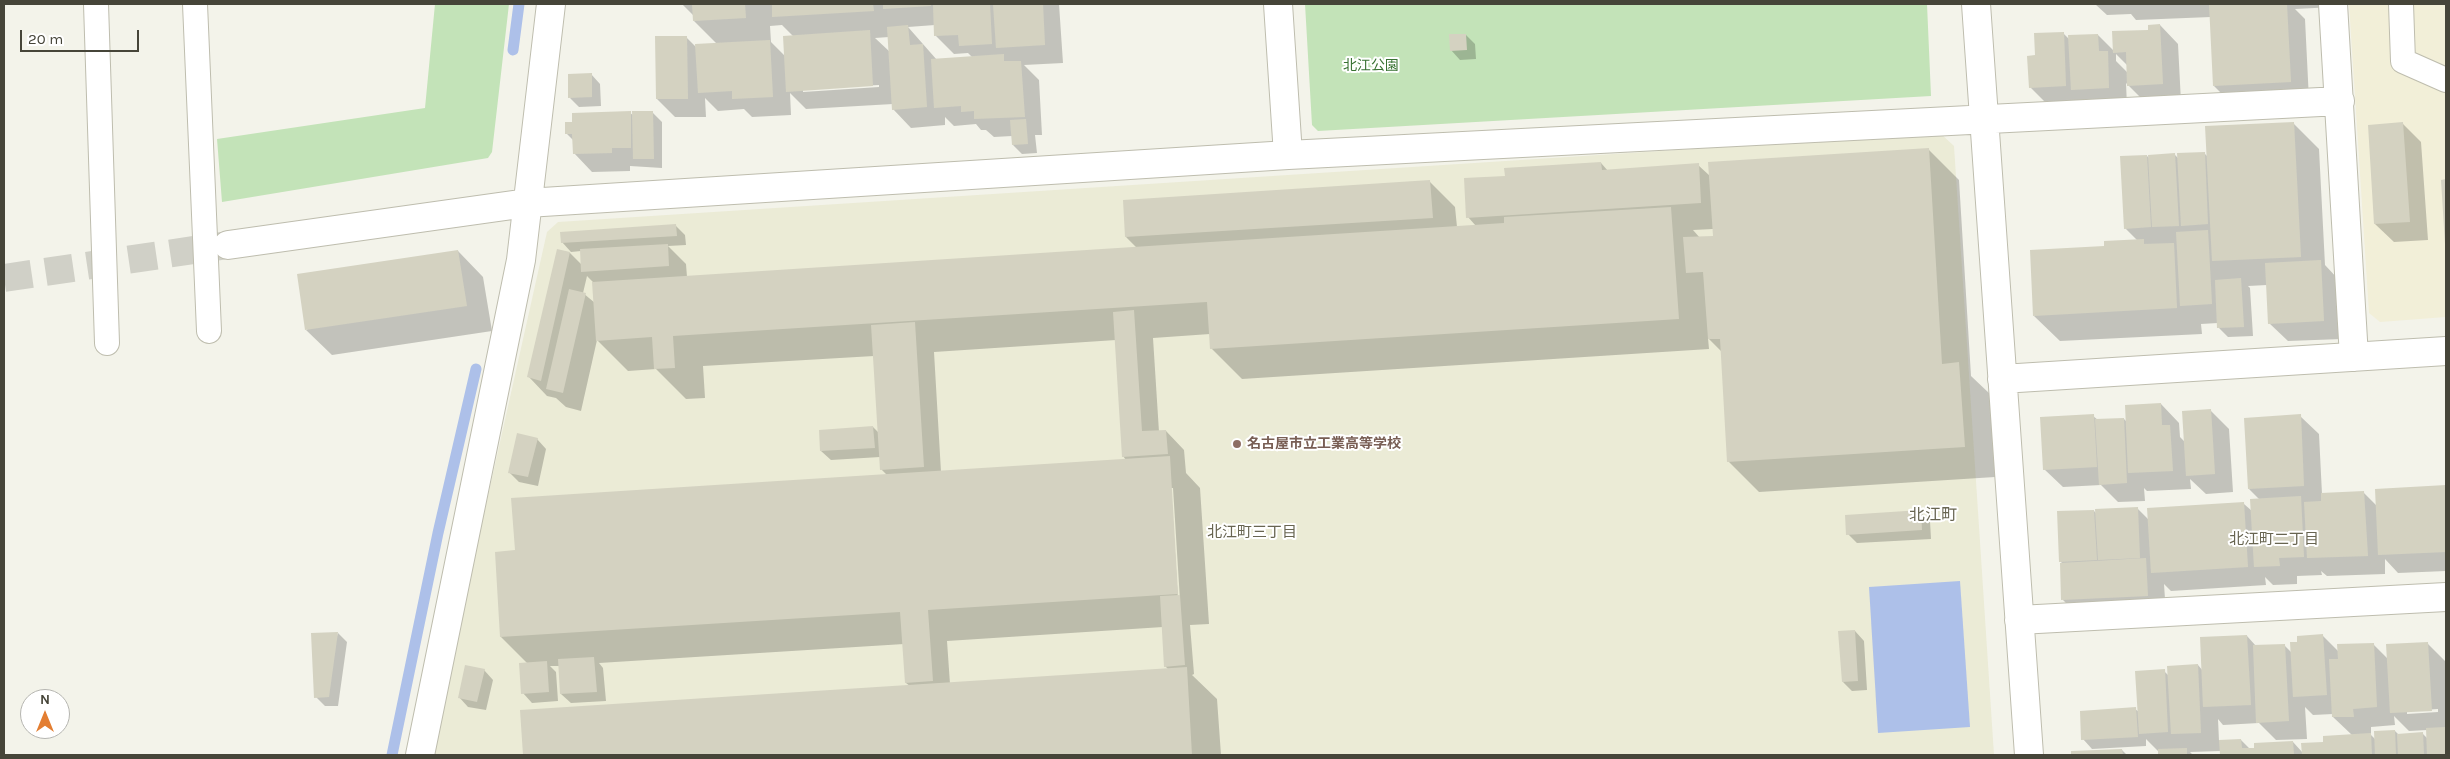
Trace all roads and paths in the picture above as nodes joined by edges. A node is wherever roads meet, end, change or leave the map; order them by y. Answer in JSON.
{"nodes":[{"id":1,"x":96,"y":4,"type":"edge"},
{"id":2,"x":195,"y":4,"type":"edge"},
{"id":3,"x":551,"y":4,"type":"edge"},
{"id":4,"x":1278,"y":4,"type":"edge"},
{"id":5,"x":1976,"y":4,"type":"edge"},
{"id":6,"x":2333,"y":4,"type":"edge"},
{"id":7,"x":2401,"y":4,"type":"edge"},
{"id":8,"x":2446,"y":80,"type":"edge"},
{"id":9,"x":2340,"y":101,"type":"junction"},
{"id":10,"x":1983,"y":118,"type":"junction"},
{"id":11,"x":1288,"y":155,"type":"junction"},
{"id":12,"x":527,"y":203,"type":"junction"},
{"id":13,"x":228,"y":245,"type":"tunnel mouth"},
{"id":14,"x":209,"y":332,"type":"dead end"},
{"id":15,"x":107,"y":343,"type":"dead end"},
{"id":16,"x":2446,"y":351,"type":"edge"},
{"id":17,"x":2354,"y":357,"type":"junction"},
{"id":18,"x":2002,"y":379,"type":"junction"},
{"id":19,"x":2446,"y":597,"type":"edge"},
{"id":20,"x":2019,"y":620,"type":"junction"},
{"id":21,"x":420,"y":755,"type":"edge"},
{"id":22,"x":2029,"y":755,"type":"edge"}],
"edges":[{"from":1,"to":15,"type":"lane"},
{"from":2,"to":14,"type":"lane"},
{"from":3,"to":12,"type":"street"},
{"from":4,"to":11,"type":"street"},
{"from":5,"to":10,"type":"street"},
{"from":6,"to":9,"type":"street"},
{"from":7,"to":8,"type":"lane"},
{"from":9,"to":10,"type":"street"},
{"from":9,"to":17,"type":"street"},
{"from":10,"to":11,"type":"street"},
{"from":10,"to":18,"type":"street"},
{"from":11,"to":12,"type":"street"},
{"from":12,"to":13,"type":"street"},
{"from":12,"to":21,"type":"street"},
{"from":16,"to":17,"type":"street"},
{"from":17,"to":18,"type":"street"},
{"from":18,"to":20,"type":"street"},
{"from":19,"to":20,"type":"street"},
{"from":20,"to":22,"type":"street"}]}
